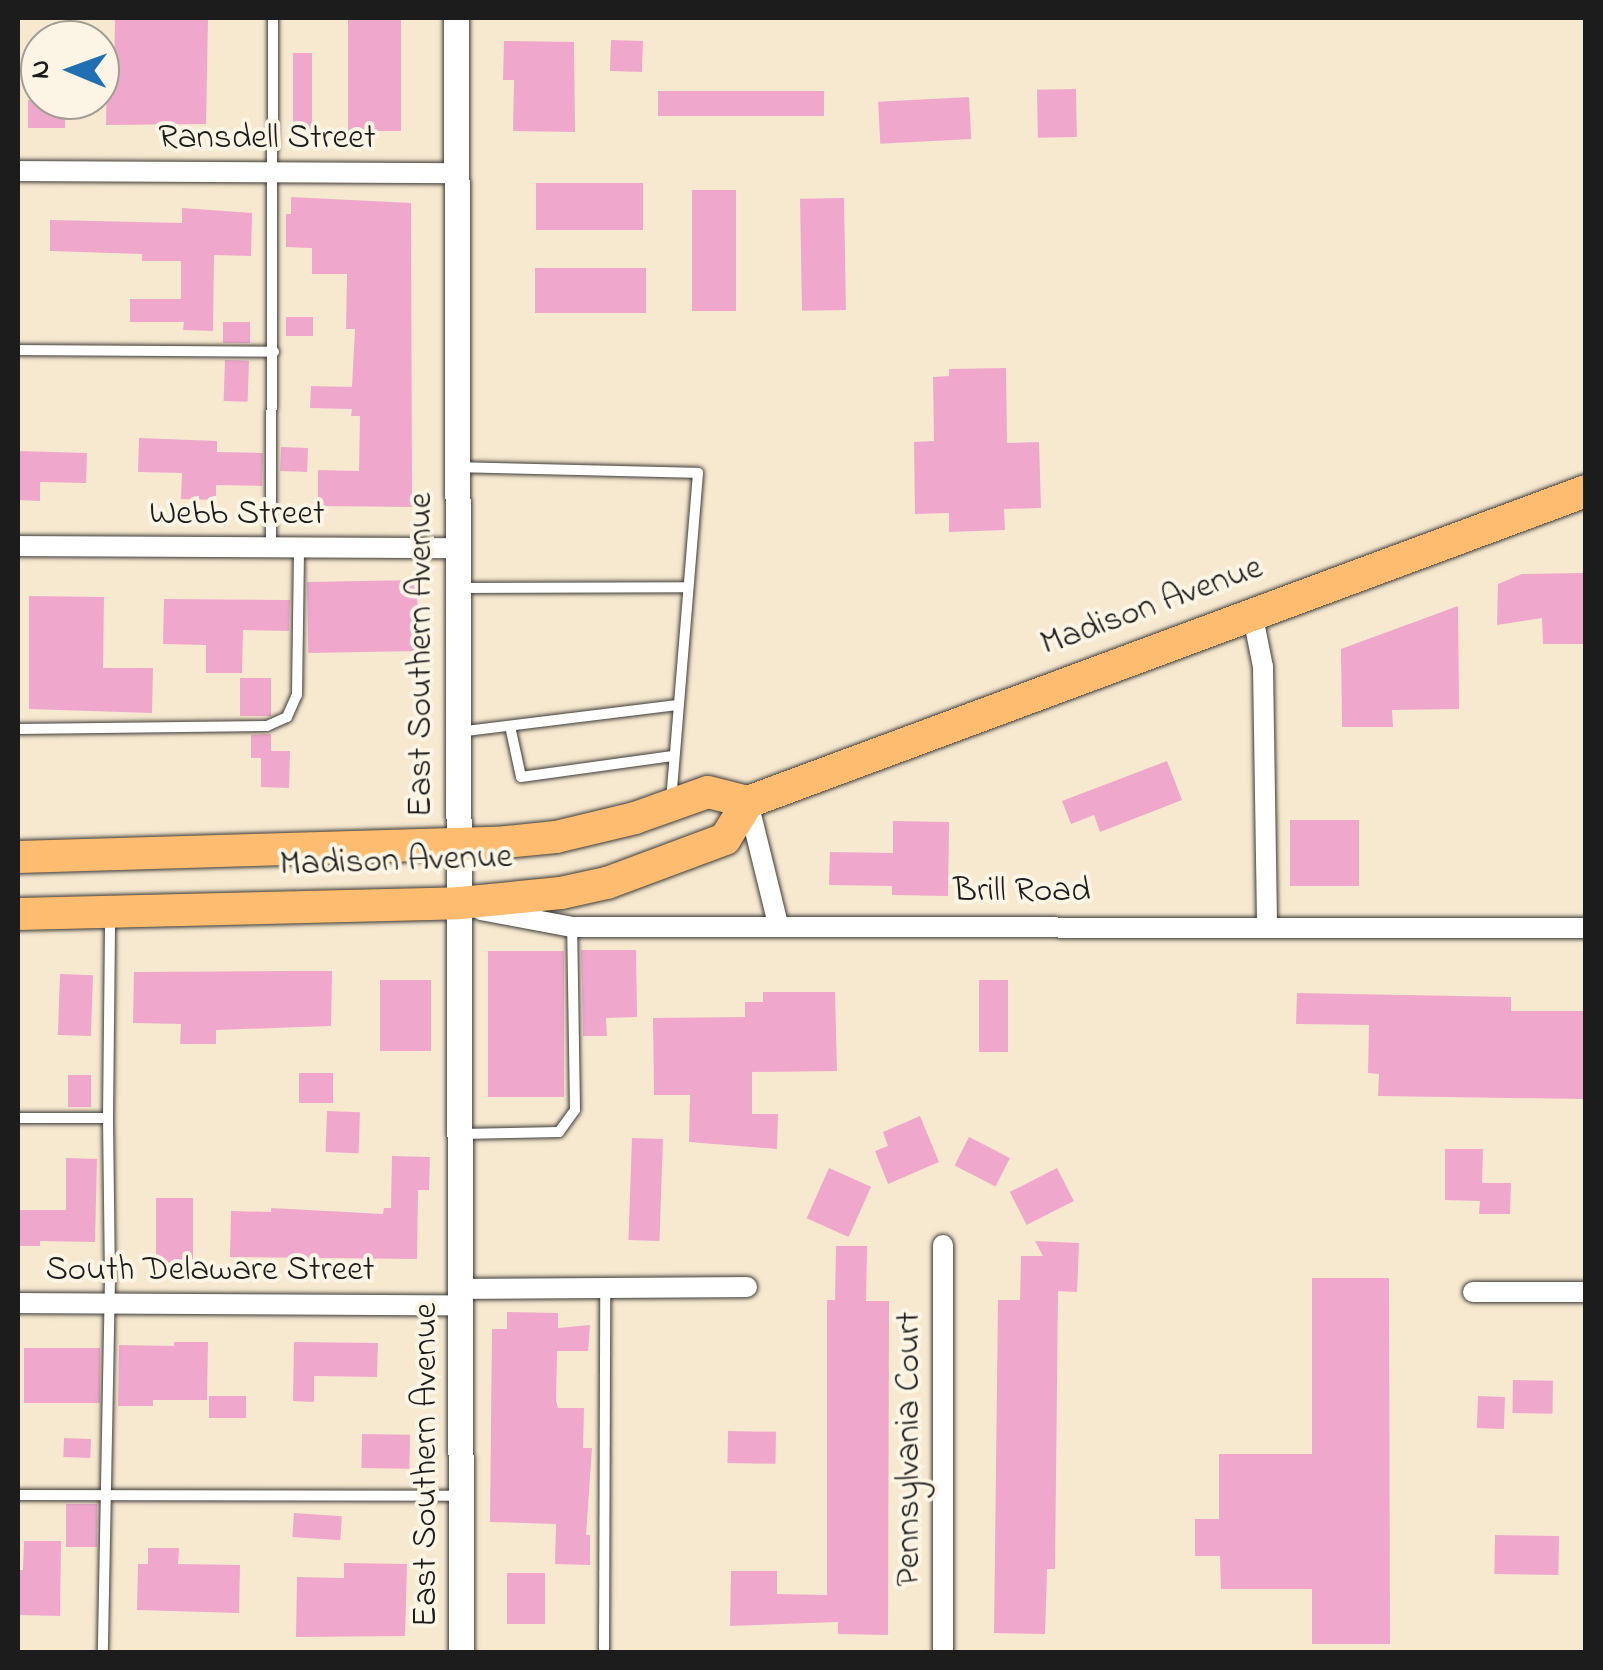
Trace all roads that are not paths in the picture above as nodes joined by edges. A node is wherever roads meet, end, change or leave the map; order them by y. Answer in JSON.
{"nodes":[{"id":1,"x":272,"y":18,"type":"edge"},
{"id":2,"x":456,"y":18,"type":"edge"},
{"id":3,"x":18,"y":171,"type":"edge"},
{"id":4,"x":275,"y":172,"type":"junction"},
{"id":5,"x":456,"y":172,"type":"junction"},
{"id":6,"x":18,"y":350,"type":"edge"},
{"id":7,"x":274,"y":352,"type":"junction"},
{"id":8,"x":456,"y":466,"type":"junction"},
{"id":9,"x":1586,"y":491,"type":"edge"},
{"id":10,"x":18,"y":546,"type":"edge"},
{"id":11,"x":271,"y":548,"type":"junction"},
{"id":12,"x":299,"y":548,"type":"junction"},
{"id":13,"x":457,"y":548,"type":"junction"},
{"id":14,"x":688,"y":587,"type":"junction"},
{"id":15,"x":457,"y":588,"type":"junction"},
{"id":16,"x":1252,"y":612,"type":"junction"},
{"id":17,"x":678,"y":705,"type":"junction"},
{"id":18,"x":510,"y":726,"type":"junction"},
{"id":19,"x":18,"y":729,"type":"edge"},
{"id":20,"x":457,"y":732,"type":"junction"},
{"id":21,"x":673,"y":756,"type":"junction"},
{"id":22,"x":748,"y":802,"type":"junction"},
{"id":23,"x":672,"y":805,"type":"junction"},
{"id":24,"x":458,"y":844,"type":"junction"},
{"id":25,"x":18,"y":857,"type":"edge"},
{"id":26,"x":460,"y":903,"type":"junction"},
{"id":27,"x":110,"y":911,"type":"junction"},
{"id":28,"x":18,"y":914,"type":"edge"},
{"id":29,"x":778,"y":924,"type":"junction"},
{"id":30,"x":1267,"y":925,"type":"junction"},
{"id":31,"x":572,"y":926,"type":"junction"},
{"id":32,"x":1586,"y":928,"type":"edge"},
{"id":33,"x":18,"y":1118,"type":"edge"},
{"id":34,"x":108,"y":1118,"type":"junction"},
{"id":35,"x":461,"y":1134,"type":"junction"},
{"id":36,"x":943,"y":1245,"type":"dead end"},
{"id":37,"x":746,"y":1287,"type":"dead end"},
{"id":38,"x":605,"y":1288,"type":"junction"},
{"id":39,"x":1473,"y":1292,"type":"dead end"},
{"id":40,"x":1586,"y":1292,"type":"edge"},
{"id":41,"x":462,"y":1297,"type":"junction"},
{"id":42,"x":18,"y":1302,"type":"edge"},
{"id":43,"x":110,"y":1303,"type":"junction"},
{"id":44,"x":18,"y":1495,"type":"edge"},
{"id":45,"x":105,"y":1495,"type":"junction"},
{"id":46,"x":464,"y":1496,"type":"junction"},
{"id":47,"x":103,"y":1652,"type":"edge"},
{"id":48,"x":461,"y":1652,"type":"edge"},
{"id":49,"x":604,"y":1652,"type":"edge"},
{"id":50,"x":942,"y":1652,"type":"edge"}],
"edges":[{"from":1,"to":4,"type":"lane"},
{"from":2,"to":5,"type":"street","name":"East Southern Avenue"},
{"from":3,"to":4,"type":"street","name":"Ransdell Street"},
{"from":4,"to":5,"type":"street","name":"Ransdell Street"},
{"from":4,"to":7,"type":"lane"},
{"from":5,"to":8,"type":"street","name":"East Southern Avenue"},
{"from":6,"to":7,"type":"lane"},
{"from":7,"to":11,"type":"lane"},
{"from":8,"to":13,"type":"street","name":"East Southern Avenue"},
{"from":8,"to":14,"type":"lane"},
{"from":9,"to":16,"type":"main road","name":"Madison Avenue"},
{"from":10,"to":11,"type":"street","name":"Webb Street"},
{"from":11,"to":12,"type":"street","name":"Webb Street"},
{"from":12,"to":13,"type":"street","name":"Webb Street"},
{"from":12,"to":19,"type":"lane"},
{"from":13,"to":15,"type":"street","name":"East Southern Avenue"},
{"from":14,"to":15,"type":"lane"},
{"from":14,"to":17,"type":"lane"},
{"from":15,"to":20,"type":"street","name":"East Southern Avenue"},
{"from":16,"to":22,"type":"main road","name":"Madison Avenue"},
{"from":16,"to":30,"type":"street"},
{"from":17,"to":18,"type":"lane"},
{"from":17,"to":21,"type":"lane"},
{"from":18,"to":20,"type":"lane"},
{"from":18,"to":21,"type":"lane"},
{"from":20,"to":24,"type":"street","name":"East Southern Avenue"},
{"from":21,"to":23,"type":"lane"},
{"from":22,"to":23,"type":"main road","name":"Madison Avenue"},
{"from":22,"to":26,"type":"main road","name":"Madison Avenue"},
{"from":22,"to":29,"type":"street"},
{"from":23,"to":24,"type":"main road","name":"Madison Avenue"},
{"from":24,"to":25,"type":"main road","name":"Madison Avenue"},
{"from":24,"to":26,"type":"street","name":"East Southern Avenue"},
{"from":26,"to":27,"type":"main road","name":"Madison Avenue"},
{"from":26,"to":31,"type":"street","name":"Brill Road"},
{"from":26,"to":35,"type":"street","name":"East Southern Avenue"},
{"from":27,"to":28,"type":"main road","name":"Madison Avenue"},
{"from":27,"to":34,"type":"lane"},
{"from":29,"to":30,"type":"street","name":"Brill Road"},
{"from":29,"to":31,"type":"street","name":"Brill Road"},
{"from":30,"to":32,"type":"street","name":"Brill Road"},
{"from":31,"to":35,"type":"lane"},
{"from":33,"to":34,"type":"lane"},
{"from":34,"to":43,"type":"lane"},
{"from":35,"to":41,"type":"street","name":"East Southern Avenue"},
{"from":36,"to":50,"type":"street","name":"Pennsylvania Court"},
{"from":37,"to":38,"type":"street","name":"South Delaware Street"},
{"from":38,"to":41,"type":"street","name":"South Delaware Street"},
{"from":38,"to":49,"type":"lane"},
{"from":39,"to":40,"type":"street"},
{"from":41,"to":43,"type":"street","name":"South Delaware Street"},
{"from":41,"to":46,"type":"street","name":"East Southern Avenue"},
{"from":42,"to":43,"type":"street","name":"South Delaware Street"},
{"from":43,"to":45,"type":"lane"},
{"from":44,"to":45,"type":"lane"},
{"from":45,"to":46,"type":"lane"},
{"from":45,"to":47,"type":"lane"},
{"from":46,"to":48,"type":"street","name":"East Southern Avenue"}]}
